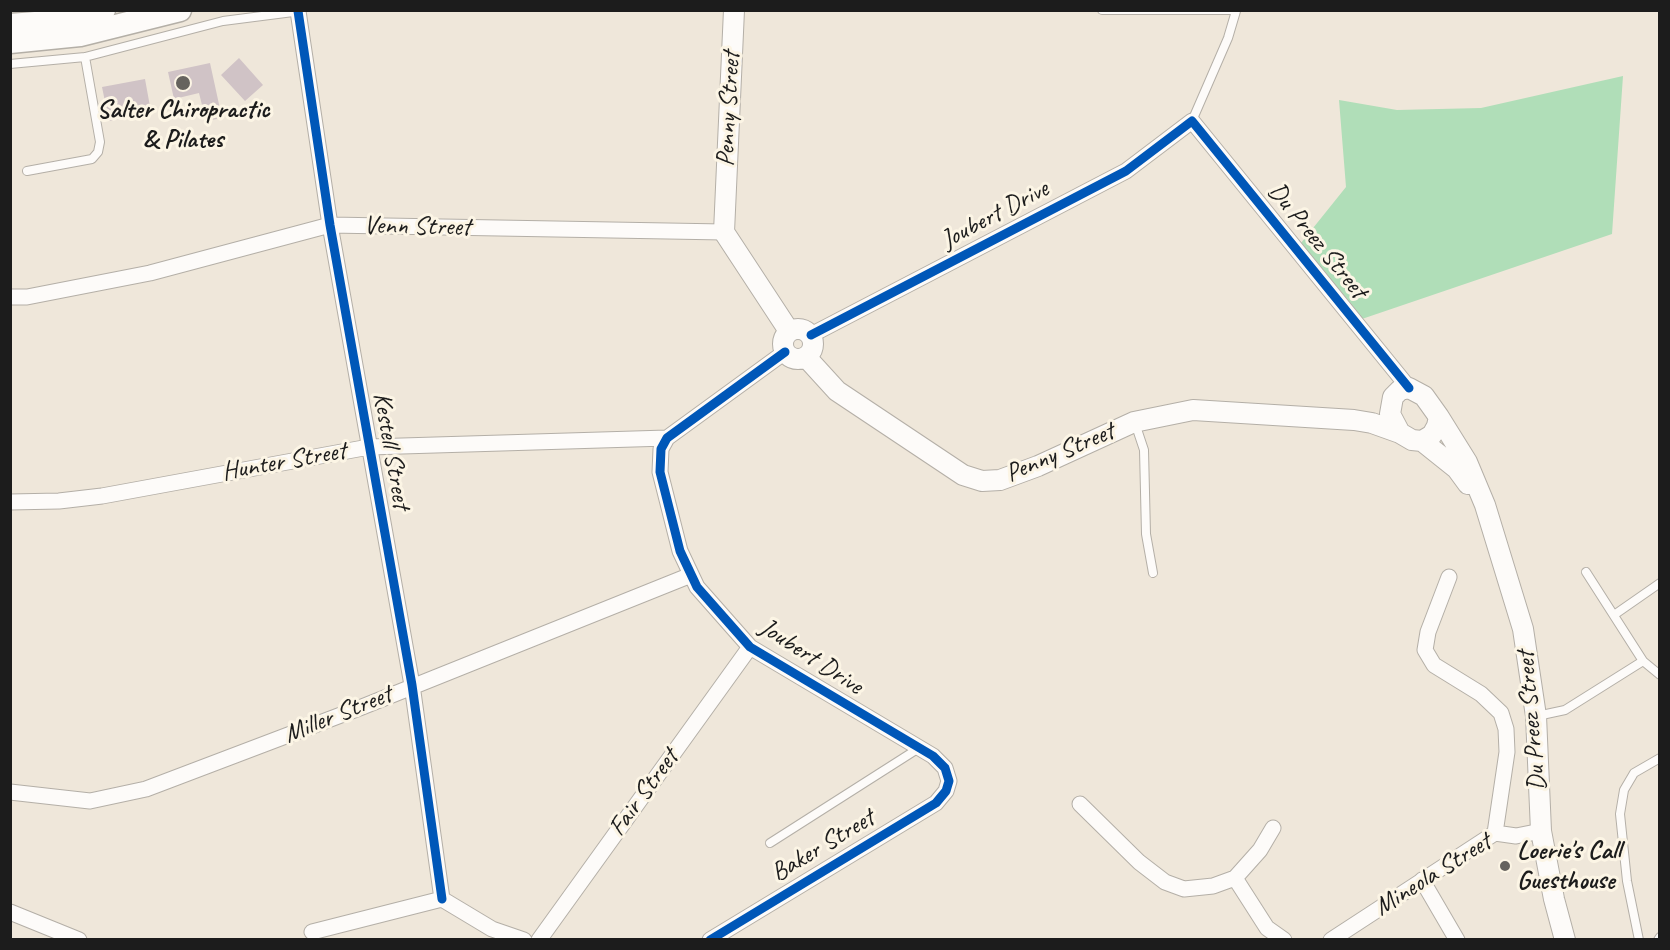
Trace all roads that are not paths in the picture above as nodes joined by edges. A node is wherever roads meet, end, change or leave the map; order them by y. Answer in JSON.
{"nodes":[{"id":1,"x":104,"y":10,"type":"edge"},
{"id":2,"x":180,"y":10,"type":"edge"},
{"id":3,"x":302,"y":10,"type":"edge"},
{"id":4,"x":734,"y":10,"type":"edge"},
{"id":5,"x":1102,"y":10,"type":"edge"},
{"id":6,"x":1236,"y":10,"type":"edge"},
{"id":7,"x":297,"y":11,"type":"edge"},
{"id":8,"x":10,"y":25,"type":"edge"},
{"id":9,"x":10,"y":42,"type":"edge"},
{"id":10,"x":85,"y":57,"type":"junction"},
{"id":11,"x":10,"y":64,"type":"edge"},
{"id":12,"x":1192,"y":121,"type":"junction"},
{"id":13,"x":27,"y":171,"type":"dead end"},
{"id":14,"x":330,"y":225,"type":"junction"},
{"id":15,"x":724,"y":232,"type":"junction"},
{"id":16,"x":10,"y":297,"type":"edge"},
{"id":17,"x":789,"y":331,"type":"junction"},
{"id":18,"x":811,"y":335,"type":"junction"},
{"id":19,"x":785,"y":352,"type":"junction"},
{"id":20,"x":806,"y":357,"type":"junction"},
{"id":21,"x":1398,"y":397,"type":"junction"},
{"id":22,"x":1438,"y":417,"type":"junction"},
{"id":23,"x":1354,"y":420,"type":"junction"},
{"id":24,"x":1134,"y":422,"type":"junction"},
{"id":25,"x":1400,"y":433,"type":"junction"},
{"id":26,"x":667,"y":438,"type":"junction"},
{"id":27,"x":1422,"y":441,"type":"junction"},
{"id":28,"x":369,"y":447,"type":"junction"},
{"id":29,"x":10,"y":502,"type":"edge"},
{"id":30,"x":1485,"y":505,"type":"junction"},
{"id":31,"x":1586,"y":572,"type":"dead end"},
{"id":32,"x":1154,"y":573,"type":"dead end"},
{"id":33,"x":691,"y":575,"type":"junction"},
{"id":34,"x":1449,"y":578,"type":"dead end"},
{"id":35,"x":1659,"y":583,"type":"edge"},
{"id":36,"x":1614,"y":615,"type":"junction"},
{"id":37,"x":750,"y":647,"type":"junction"},
{"id":38,"x":1643,"y":661,"type":"junction"},
{"id":39,"x":1659,"y":675,"type":"edge"},
{"id":40,"x":412,"y":685,"type":"junction"},
{"id":41,"x":1536,"y":716,"type":"junction"},
{"id":42,"x":919,"y":748,"type":"junction"},
{"id":43,"x":1659,"y":758,"type":"edge"},
{"id":44,"x":950,"y":781,"type":"joint"},
{"id":45,"x":10,"y":792,"type":"edge"},
{"id":46,"x":1080,"y":804,"type":"dead end"},
{"id":47,"x":1273,"y":828,"type":"dead end"},
{"id":48,"x":1541,"y":831,"type":"junction"},
{"id":49,"x":1495,"y":833,"type":"junction"},
{"id":50,"x":770,"y":843,"type":"dead end"},
{"id":51,"x":1235,"y":878,"type":"junction"},
{"id":52,"x":1422,"y":880,"type":"junction"},
{"id":53,"x":442,"y":899,"type":"junction"},
{"id":54,"x":10,"y":912,"type":"edge"},
{"id":55,"x":312,"y":932,"type":"dead end"},
{"id":56,"x":79,"y":939,"type":"edge"},
{"id":57,"x":524,"y":939,"type":"edge"},
{"id":58,"x":539,"y":939,"type":"edge"},
{"id":59,"x":710,"y":939,"type":"edge"},
{"id":60,"x":1284,"y":939,"type":"edge"},
{"id":61,"x":1331,"y":939,"type":"edge"},
{"id":62,"x":1457,"y":939,"type":"edge"},
{"id":63,"x":1565,"y":939,"type":"edge"},
{"id":64,"x":1640,"y":939,"type":"edge"}],
"edges":[{"from":1,"to":8,"type":"main road"},
{"from":2,"to":9,"type":"main road"},
{"from":3,"to":7,"type":"lane"},
{"from":4,"to":15,"type":"street","name":"Penny Street"},
{"from":5,"to":6,"type":"lane"},
{"from":6,"to":12,"type":"lane","name":"Joubert Drive"},
{"from":7,"to":10,"type":"lane"},
{"from":7,"to":14,"type":"street","name":"Kestell Street"},
{"from":10,"to":11,"type":"lane"},
{"from":10,"to":13,"type":"lane"},
{"from":12,"to":18,"type":"street","name":"Joubert Drive"},
{"from":12,"to":21,"type":"street","name":"Du Preez Street"},
{"from":14,"to":15,"type":"street","name":"Venn Street"},
{"from":14,"to":16,"type":"street","name":"Venn Street"},
{"from":14,"to":28,"type":"street","name":"Kestell Street"},
{"from":15,"to":17,"type":"street"},
{"from":17,"to":18,"type":"street"},
{"from":17,"to":19,"type":"street"},
{"from":18,"to":20,"type":"street"},
{"from":19,"to":20,"type":"street"},
{"from":19,"to":26,"type":"street"},
{"from":20,"to":24,"type":"street","name":"Penny Street"},
{"from":21,"to":22,"type":"street"},
{"from":21,"to":23,"type":"street","name":"Penny Street"},
{"from":21,"to":25,"type":"street"},
{"from":22,"to":27,"type":"street"},
{"from":22,"to":30,"type":"street","name":"Du Preez Street"},
{"from":23,"to":24,"type":"street","name":"Penny Street"},
{"from":23,"to":25,"type":"street","name":"Penny Street"},
{"from":24,"to":32,"type":"lane"},
{"from":25,"to":27,"type":"street"},
{"from":26,"to":28,"type":"street","name":"Hunter Street"},
{"from":26,"to":33,"type":"street","name":"Joubert Drive"},
{"from":27,"to":30,"type":"street","name":"Du Preez Street"},
{"from":28,"to":29,"type":"street","name":"Hunter Street"},
{"from":28,"to":40,"type":"street","name":"Kestell Street"},
{"from":30,"to":41,"type":"street","name":"Du Preez Street"},
{"from":31,"to":36,"type":"lane"},
{"from":33,"to":37,"type":"street","name":"Joubert Drive"},
{"from":33,"to":40,"type":"street","name":"Miller Street"},
{"from":34,"to":49,"type":"street"},
{"from":35,"to":36,"type":"lane"},
{"from":36,"to":38,"type":"lane"},
{"from":37,"to":42,"type":"street","name":"Joubert Drive"},
{"from":37,"to":58,"type":"street","name":"Fair Street"},
{"from":38,"to":39,"type":"lane"},
{"from":38,"to":41,"type":"lane"},
{"from":40,"to":45,"type":"street","name":"Miller Street"},
{"from":40,"to":53,"type":"street","name":"Kestell Street"},
{"from":41,"to":48,"type":"street","name":"Du Preez Street"},
{"from":42,"to":44,"type":"street","name":"Joubert Drive"},
{"from":42,"to":50,"type":"lane"},
{"from":43,"to":64,"type":"lane"},
{"from":44,"to":59,"type":"street","name":"Baker Street"},
{"from":46,"to":51,"type":"street"},
{"from":47,"to":51,"type":"street"},
{"from":48,"to":49,"type":"street","name":"Mineola Street"},
{"from":48,"to":63,"type":"street","name":"Du Preez Street"},
{"from":49,"to":52,"type":"street","name":"Mineola Street"},
{"from":51,"to":60,"type":"street"},
{"from":52,"to":61,"type":"street","name":"Mineola Street"},
{"from":52,"to":62,"type":"street"},
{"from":53,"to":55,"type":"street"},
{"from":53,"to":57,"type":"street"},
{"from":54,"to":56,"type":"street"}]}
